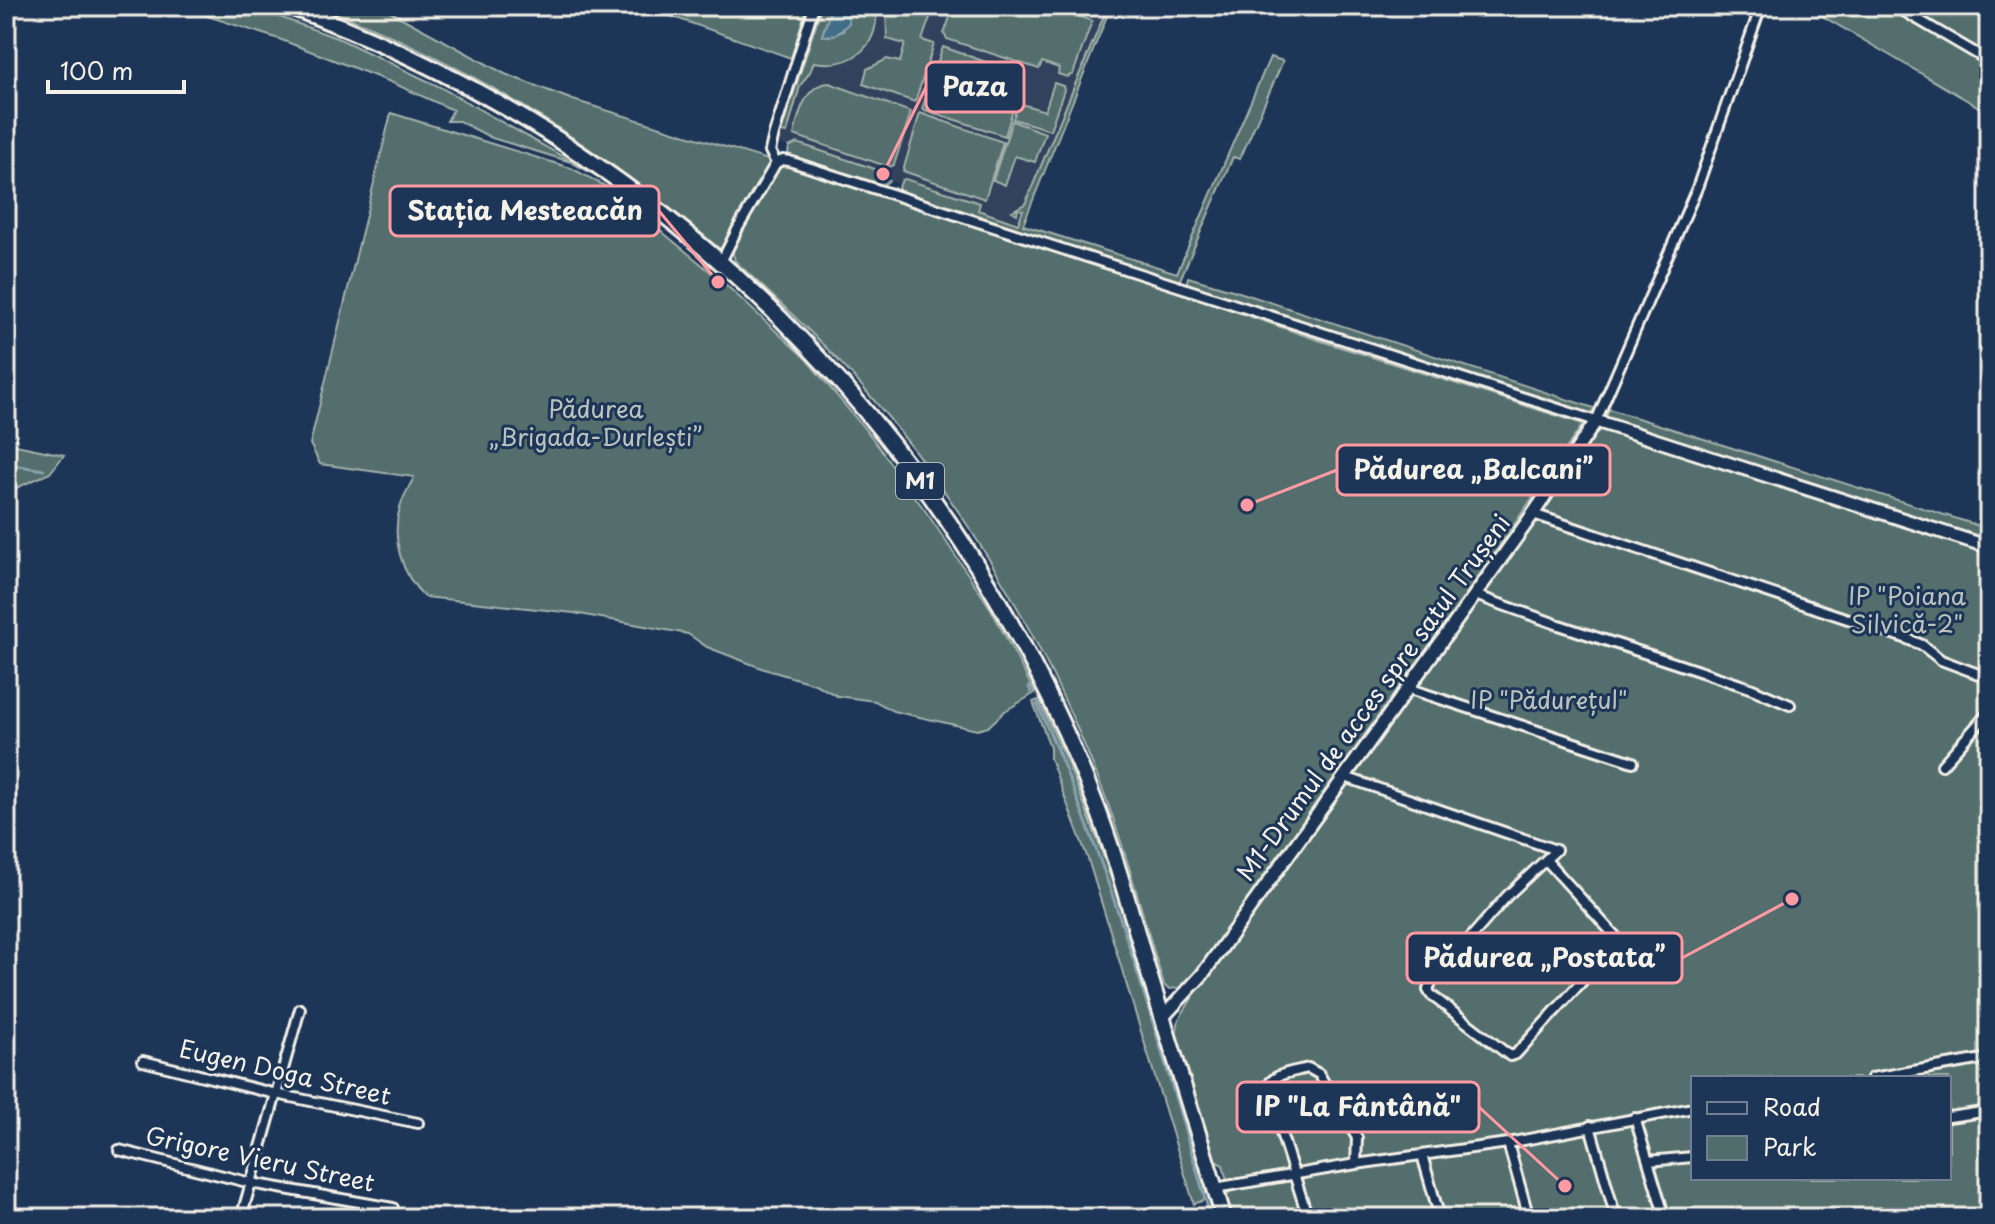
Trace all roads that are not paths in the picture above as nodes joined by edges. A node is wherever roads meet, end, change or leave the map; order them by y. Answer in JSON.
{"nodes":[{"id":1,"x":288,"y":6,"type":"edge"},
{"id":2,"x":814,"y":6,"type":"edge"},
{"id":3,"x":1761,"y":6,"type":"edge"},
{"id":4,"x":1895,"y":6,"type":"edge"},
{"id":5,"x":1989,"y":61,"type":"edge"},
{"id":6,"x":776,"y":163,"type":"junction"},
{"id":7,"x":721,"y":262,"type":"junction"},
{"id":8,"x":1596,"y":421,"type":"junction"},
{"id":9,"x":1533,"y":514,"type":"junction"},
{"id":10,"x":1989,"y":547,"type":"edge"},
{"id":11,"x":1475,"y":595,"type":"junction"},
{"id":12,"x":1989,"y":678,"type":"edge"},
{"id":13,"x":1407,"y":688,"type":"junction"},
{"id":14,"x":1790,"y":705,"type":"dead end"},
{"id":15,"x":1989,"y":712,"type":"edge"},
{"id":16,"x":1633,"y":762,"type":"dead end"},
{"id":17,"x":1942,"y":765,"type":"dead end"},
{"id":18,"x":1345,"y":777,"type":"junction"},
{"id":19,"x":1546,"y":860,"type":"junction"},
{"id":20,"x":300,"y":1009,"type":"dead end"},
{"id":21,"x":1163,"y":1017,"type":"junction"},
{"id":22,"x":1989,"y":1058,"type":"edge"},
{"id":23,"x":143,"y":1061,"type":"dead end"},
{"id":24,"x":1884,"y":1076,"type":"edge"},
{"id":25,"x":276,"y":1094,"type":"junction"},
{"id":26,"x":1691,"y":1108,"type":"edge"},
{"id":27,"x":1989,"y":1111,"type":"edge"},
{"id":28,"x":1951,"y":1117,"type":"edge"},
{"id":29,"x":1635,"y":1118,"type":"junction"},
{"id":30,"x":418,"y":1123,"type":"dead end"},
{"id":31,"x":1590,"y":1126,"type":"junction"},
{"id":32,"x":1508,"y":1143,"type":"junction"},
{"id":33,"x":119,"y":1150,"type":"dead end"},
{"id":34,"x":1422,"y":1155,"type":"junction"},
{"id":35,"x":1691,"y":1157,"type":"edge"},
{"id":36,"x":1648,"y":1161,"type":"junction"},
{"id":37,"x":1356,"y":1164,"type":"junction"},
{"id":38,"x":1295,"y":1175,"type":"junction"},
{"id":39,"x":251,"y":1183,"type":"junction"},
{"id":40,"x":1215,"y":1188,"type":"junction"},
{"id":41,"x":393,"y":1208,"type":"dead end"},
{"id":42,"x":241,"y":1218,"type":"edge"},
{"id":43,"x":1224,"y":1218,"type":"edge"},
{"id":44,"x":1308,"y":1218,"type":"edge"},
{"id":45,"x":1440,"y":1218,"type":"edge"},
{"id":46,"x":1529,"y":1218,"type":"edge"},
{"id":47,"x":1616,"y":1218,"type":"edge"},
{"id":48,"x":1665,"y":1218,"type":"edge"}],
"edges":[{"from":1,"to":7,"type":"highway","number":"M1"},
{"from":2,"to":6,"type":"street"},
{"from":3,"to":8,"type":"street"},
{"from":4,"to":5,"type":"street"},
{"from":6,"to":7,"type":"street"},
{"from":6,"to":8,"type":"street"},
{"from":7,"to":21,"type":"highway","number":"M1"},
{"from":8,"to":9,"type":"street","name":"M1-Drumul de acces spre satul Trușeni"},
{"from":8,"to":10,"type":"street"},
{"from":9,"to":11,"type":"street","name":"M1-Drumul de acces spre satul Trușeni"},
{"from":9,"to":12,"type":"street"},
{"from":11,"to":13,"type":"street","name":"M1-Drumul de acces spre satul Trușeni"},
{"from":11,"to":14,"type":"street"},
{"from":13,"to":16,"type":"street"},
{"from":13,"to":18,"type":"street","name":"M1-Drumul de acces spre satul Trușeni"},
{"from":15,"to":17,"type":"street"},
{"from":18,"to":19,"type":"street"},
{"from":18,"to":21,"type":"street","name":"M1-Drumul de acces spre satul Trușeni"},
{"from":19,"to":19,"type":"street"},
{"from":20,"to":25,"type":"street"},
{"from":21,"to":40,"type":"highway","number":"M1"},
{"from":22,"to":24,"type":"street"},
{"from":23,"to":25,"type":"street","name":"Eugen Doga Street"},
{"from":25,"to":30,"type":"street","name":"Eugen Doga Street"},
{"from":25,"to":39,"type":"street"},
{"from":26,"to":29,"type":"street"},
{"from":27,"to":28,"type":"street"},
{"from":29,"to":31,"type":"street"},
{"from":29,"to":36,"type":"street"},
{"from":31,"to":32,"type":"street"},
{"from":31,"to":47,"type":"street"},
{"from":32,"to":34,"type":"street"},
{"from":32,"to":46,"type":"street"},
{"from":33,"to":39,"type":"street","name":"Grigore Vieru Street"},
{"from":34,"to":37,"type":"street"},
{"from":34,"to":45,"type":"street"},
{"from":35,"to":36,"type":"street"},
{"from":36,"to":48,"type":"street"},
{"from":37,"to":38,"type":"street"},
{"from":37,"to":38,"type":"street"},
{"from":38,"to":40,"type":"street"},
{"from":38,"to":44,"type":"street"},
{"from":39,"to":41,"type":"street","name":"Grigore Vieru Street"},
{"from":39,"to":42,"type":"street"},
{"from":40,"to":43,"type":"highway","number":"M1"}]}
